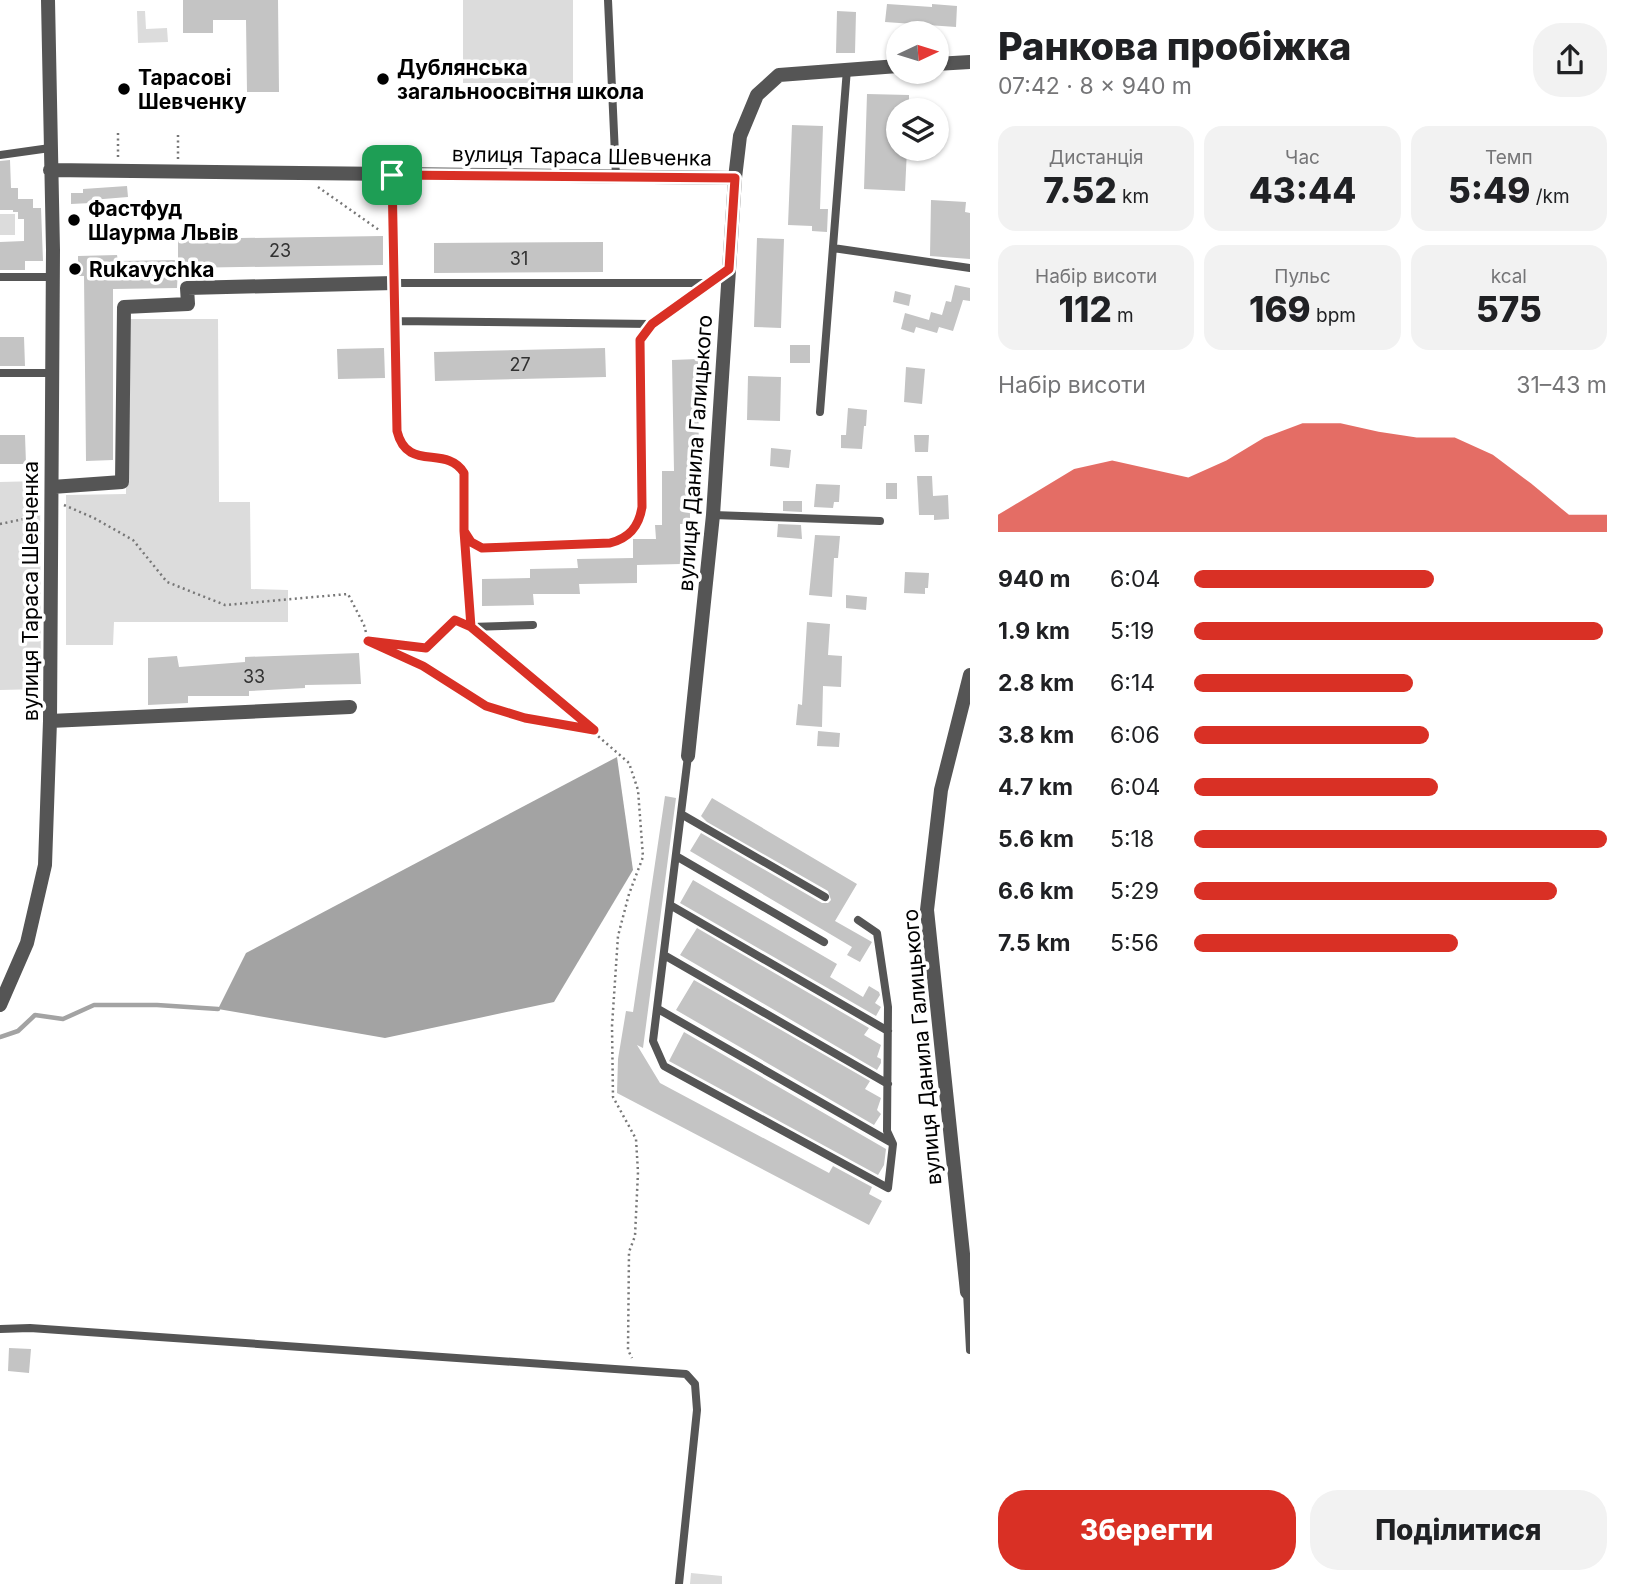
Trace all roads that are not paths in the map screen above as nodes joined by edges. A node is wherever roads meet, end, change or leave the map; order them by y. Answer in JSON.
{"nodes":[{"id":1,"x":48,"y":0,"type":"edge"},
{"id":2,"x":608,"y":0,"type":"edge"},
{"id":3,"x":970,"y":62,"type":"edge"},
{"id":4,"x":949,"y":63,"type":"edge"},
{"id":5,"x":886,"y":67,"type":"edge"},
{"id":6,"x":847,"y":69,"type":"junction"},
{"id":7,"x":50,"y":148,"type":"junction"},
{"id":8,"x":0,"y":155,"type":"edge"},
{"id":9,"x":50,"y":170,"type":"junction"},
{"id":10,"x":392,"y":175,"type":"junction"},
{"id":11,"x":616,"y":177,"type":"junction"},
{"id":12,"x":735,"y":178,"type":"junction"},
{"id":13,"x":833,"y":248,"type":"junction"},
{"id":14,"x":970,"y":268,"type":"edge"},
{"id":15,"x":729,"y":269,"type":"junction"},
{"id":16,"x":53,"y":276,"type":"junction"},
{"id":17,"x":0,"y":277,"type":"edge"},
{"id":18,"x":394,"y":283,"type":"junction"},
{"id":19,"x":709,"y":284,"type":"junction"},
{"id":20,"x":395,"y":321,"type":"junction"},
{"id":21,"x":652,"y":324,"type":"junction"},
{"id":22,"x":0,"y":373,"type":"edge"},
{"id":23,"x":52,"y":373,"type":"junction"},
{"id":24,"x":820,"y":412,"type":"dead end"},
{"id":25,"x":52,"y":500,"type":"junction"},
{"id":26,"x":713,"y":515,"type":"junction"},
{"id":27,"x":880,"y":521,"type":"dead end"},
{"id":28,"x":464,"y":531,"type":"junction"},
{"id":29,"x":533,"y":625,"type":"dead end"},
{"id":30,"x":970,"y":675,"type":"edge"},
{"id":31,"x":350,"y":706,"type":"dead end"},
{"id":32,"x":50,"y":721,"type":"junction"},
{"id":33,"x":688,"y":757,"type":"joint"},
{"id":34,"x":681,"y":814,"type":"junction"},
{"id":35,"x":676,"y":856,"type":"junction"},
{"id":36,"x":825,"y":897,"type":"dead end"},
{"id":37,"x":670,"y":905,"type":"junction"},
{"id":38,"x":858,"y":920,"type":"dead end"},
{"id":39,"x":824,"y":942,"type":"dead end"},
{"id":40,"x":664,"y":955,"type":"junction"},
{"id":41,"x":0,"y":1005,"type":"edge"},
{"id":42,"x":657,"y":1009,"type":"junction"},
{"id":43,"x":888,"y":1031,"type":"junction"},
{"id":44,"x":887,"y":1084,"type":"junction"},
{"id":45,"x":893,"y":1144,"type":"junction"},
{"id":46,"x":967,"y":1292,"type":"joint"},
{"id":47,"x":0,"y":1329,"type":"edge"},
{"id":48,"x":970,"y":1350,"type":"edge"},
{"id":49,"x":679,"y":1584,"type":"edge"}],
"edges":[{"from":1,"to":7,"type":"street","name":"вулиця Тараса Шевченка"},
{"from":2,"to":11,"type":"lane"},
{"from":3,"to":4,"type":"street"},
{"from":5,"to":6,"type":"street","name":"вулиця Данила Галицького"},
{"from":6,"to":12,"type":"street","name":"вулиця Данила Галицького"},
{"from":6,"to":13,"type":"lane"},
{"from":7,"to":8,"type":"lane"},
{"from":7,"to":9,"type":"street","name":"вулиця Тараса Шевченка"},
{"from":9,"to":10,"type":"street","name":"вулиця Тараса Шевченка"},
{"from":9,"to":16,"type":"street","name":"вулиця Тараса Шевченка"},
{"from":10,"to":11,"type":"street","name":"вулиця Тараса Шевченка"},
{"from":10,"to":18,"type":"lane"},
{"from":11,"to":12,"type":"street","name":"вулиця Тараса Шевченка"},
{"from":12,"to":15,"type":"street","name":"вулиця Данила Галицького"},
{"from":13,"to":14,"type":"lane"},
{"from":13,"to":24,"type":"lane"},
{"from":15,"to":19,"type":"lane"},
{"from":15,"to":26,"type":"street","name":"вулиця Данила Галицького"},
{"from":16,"to":17,"type":"lane"},
{"from":16,"to":23,"type":"street","name":"вулиця Тараса Шевченка"},
{"from":18,"to":19,"type":"lane"},
{"from":18,"to":20,"type":"lane"},
{"from":18,"to":25,"type":"street"},
{"from":19,"to":21,"type":"lane"},
{"from":20,"to":21,"type":"lane"},
{"from":20,"to":28,"type":"lane"},
{"from":21,"to":28,"type":"lane"},
{"from":22,"to":23,"type":"lane"},
{"from":23,"to":25,"type":"street","name":"вулиця Тараса Шевченка"},
{"from":25,"to":32,"type":"street","name":"вулиця Тараса Шевченка"},
{"from":26,"to":27,"type":"lane"},
{"from":26,"to":33,"type":"street","name":"вулиця Данила Галицького"},
{"from":28,"to":29,"type":"lane"},
{"from":30,"to":46,"type":"street","name":"вулиця Данила Галицького"},
{"from":31,"to":32,"type":"street"},
{"from":32,"to":41,"type":"street","name":"вулиця Тараса Шевченка"},
{"from":33,"to":34,"type":"lane"},
{"from":34,"to":35,"type":"lane"},
{"from":34,"to":36,"type":"lane"},
{"from":35,"to":37,"type":"lane"},
{"from":35,"to":39,"type":"lane"},
{"from":37,"to":40,"type":"lane"},
{"from":37,"to":43,"type":"lane"},
{"from":38,"to":43,"type":"lane"},
{"from":40,"to":42,"type":"lane"},
{"from":40,"to":44,"type":"lane"},
{"from":42,"to":45,"type":"lane"},
{"from":42,"to":45,"type":"lane"},
{"from":43,"to":44,"type":"lane"},
{"from":44,"to":45,"type":"lane"},
{"from":46,"to":48,"type":"lane"},
{"from":47,"to":49,"type":"lane"}]}
